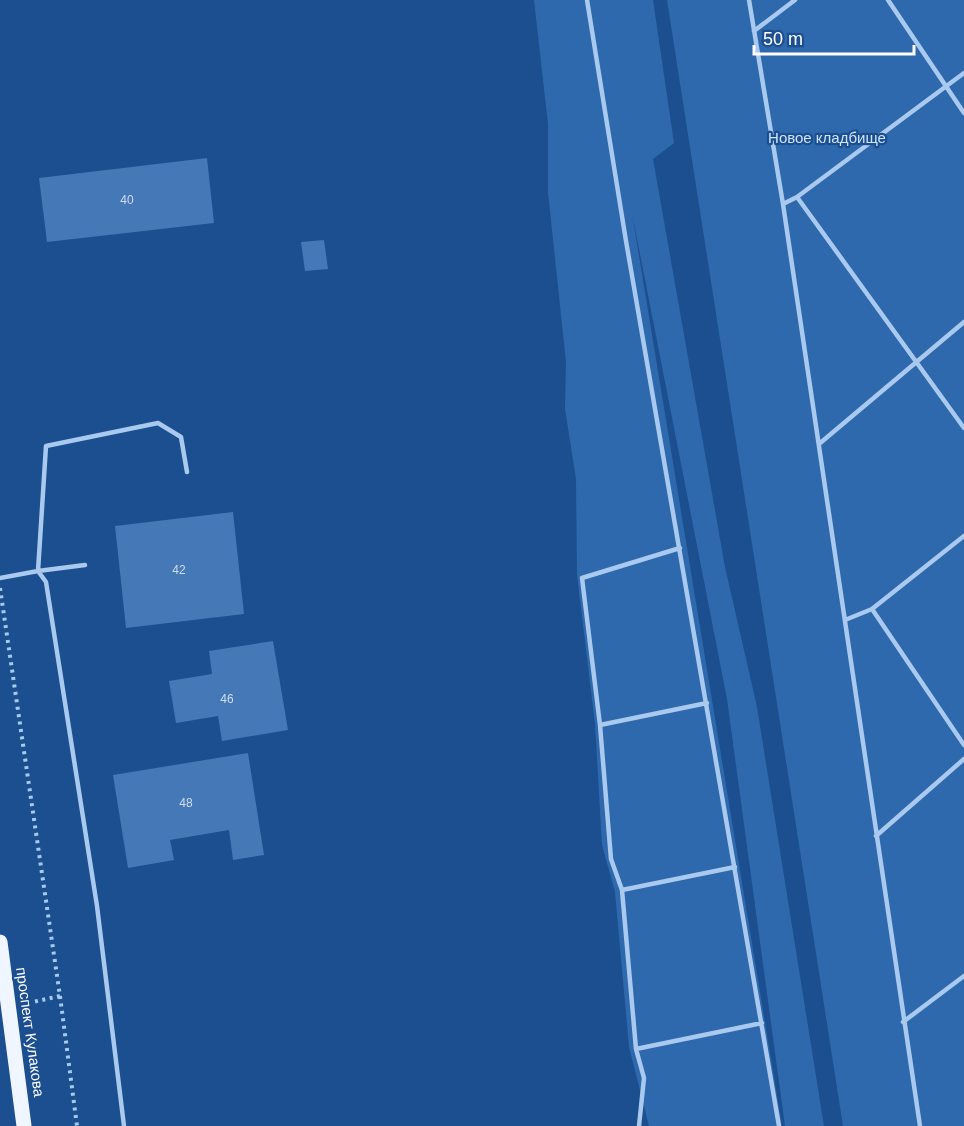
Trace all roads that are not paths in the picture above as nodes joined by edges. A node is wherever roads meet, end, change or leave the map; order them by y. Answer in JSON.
{"nodes":[{"id":1,"x":587,"y":0,"type":"edge"},
{"id":2,"x":749,"y":0,"type":"edge"},
{"id":3,"x":795,"y":0,"type":"edge"},
{"id":4,"x":888,"y":0,"type":"edge"},
{"id":5,"x":754,"y":31,"type":"junction"},
{"id":6,"x":964,"y":73,"type":"edge"},
{"id":7,"x":945,"y":87,"type":"junction"},
{"id":8,"x":964,"y":113,"type":"edge"},
{"id":9,"x":797,"y":197,"type":"junction"},
{"id":10,"x":783,"y":204,"type":"junction"},
{"id":11,"x":964,"y":322,"type":"edge"},
{"id":12,"x":917,"y":361,"type":"junction"},
{"id":13,"x":964,"y":428,"type":"edge"},
{"id":14,"x":819,"y":444,"type":"junction"},
{"id":15,"x":187,"y":472,"type":"dead end"},
{"id":16,"x":964,"y":536,"type":"edge"},
{"id":17,"x":680,"y":548,"type":"junction"},
{"id":18,"x":85,"y":565,"type":"dead end"},
{"id":19,"x":38,"y":571,"type":"junction"},
{"id":20,"x":0,"y":578,"type":"edge"},
{"id":21,"x":872,"y":609,"type":"junction"},
{"id":22,"x":845,"y":620,"type":"junction"},
{"id":23,"x":707,"y":703,"type":"junction"},
{"id":24,"x":600,"y":725,"type":"junction"},
{"id":25,"x":964,"y":746,"type":"edge"},
{"id":26,"x":964,"y":759,"type":"edge"},
{"id":27,"x":875,"y":837,"type":"junction"},
{"id":28,"x":735,"y":867,"type":"junction"},
{"id":29,"x":622,"y":890,"type":"junction"},
{"id":30,"x":0,"y":942,"type":"edge"},
{"id":31,"x":964,"y":976,"type":"edge"},
{"id":32,"x":903,"y":1022,"type":"junction"},
{"id":33,"x":762,"y":1023,"type":"junction"},
{"id":34,"x":636,"y":1049,"type":"junction"},
{"id":35,"x":24,"y":1126,"type":"edge"},
{"id":36,"x":124,"y":1126,"type":"edge"},
{"id":37,"x":639,"y":1126,"type":"edge"},
{"id":38,"x":779,"y":1126,"type":"edge"},
{"id":39,"x":920,"y":1126,"type":"edge"}],
"edges":[{"from":1,"to":17,"type":"lane"},
{"from":2,"to":5,"type":"lane"},
{"from":3,"to":5,"type":"lane"},
{"from":4,"to":7,"type":"lane"},
{"from":5,"to":10,"type":"lane"},
{"from":6,"to":7,"type":"lane"},
{"from":7,"to":8,"type":"lane"},
{"from":7,"to":9,"type":"lane"},
{"from":9,"to":10,"type":"lane"},
{"from":9,"to":12,"type":"lane"},
{"from":10,"to":14,"type":"lane"},
{"from":11,"to":12,"type":"lane"},
{"from":12,"to":13,"type":"lane"},
{"from":12,"to":14,"type":"lane"},
{"from":14,"to":22,"type":"lane"},
{"from":15,"to":19,"type":"lane"},
{"from":16,"to":21,"type":"lane"},
{"from":17,"to":23,"type":"lane"},
{"from":17,"to":24,"type":"lane"},
{"from":18,"to":19,"type":"lane"},
{"from":19,"to":20,"type":"lane"},
{"from":19,"to":36,"type":"lane"},
{"from":21,"to":22,"type":"lane"},
{"from":21,"to":25,"type":"lane"},
{"from":22,"to":27,"type":"lane"},
{"from":23,"to":24,"type":"lane"},
{"from":23,"to":28,"type":"lane"},
{"from":24,"to":29,"type":"lane"},
{"from":26,"to":27,"type":"lane"},
{"from":27,"to":32,"type":"lane"},
{"from":28,"to":29,"type":"lane"},
{"from":28,"to":33,"type":"lane"},
{"from":29,"to":34,"type":"lane"},
{"from":30,"to":35,"type":"main road","name":"проспект Кулакова"},
{"from":31,"to":32,"type":"lane"},
{"from":32,"to":39,"type":"lane"},
{"from":33,"to":34,"type":"lane"},
{"from":33,"to":38,"type":"lane"},
{"from":34,"to":37,"type":"lane"}]}
